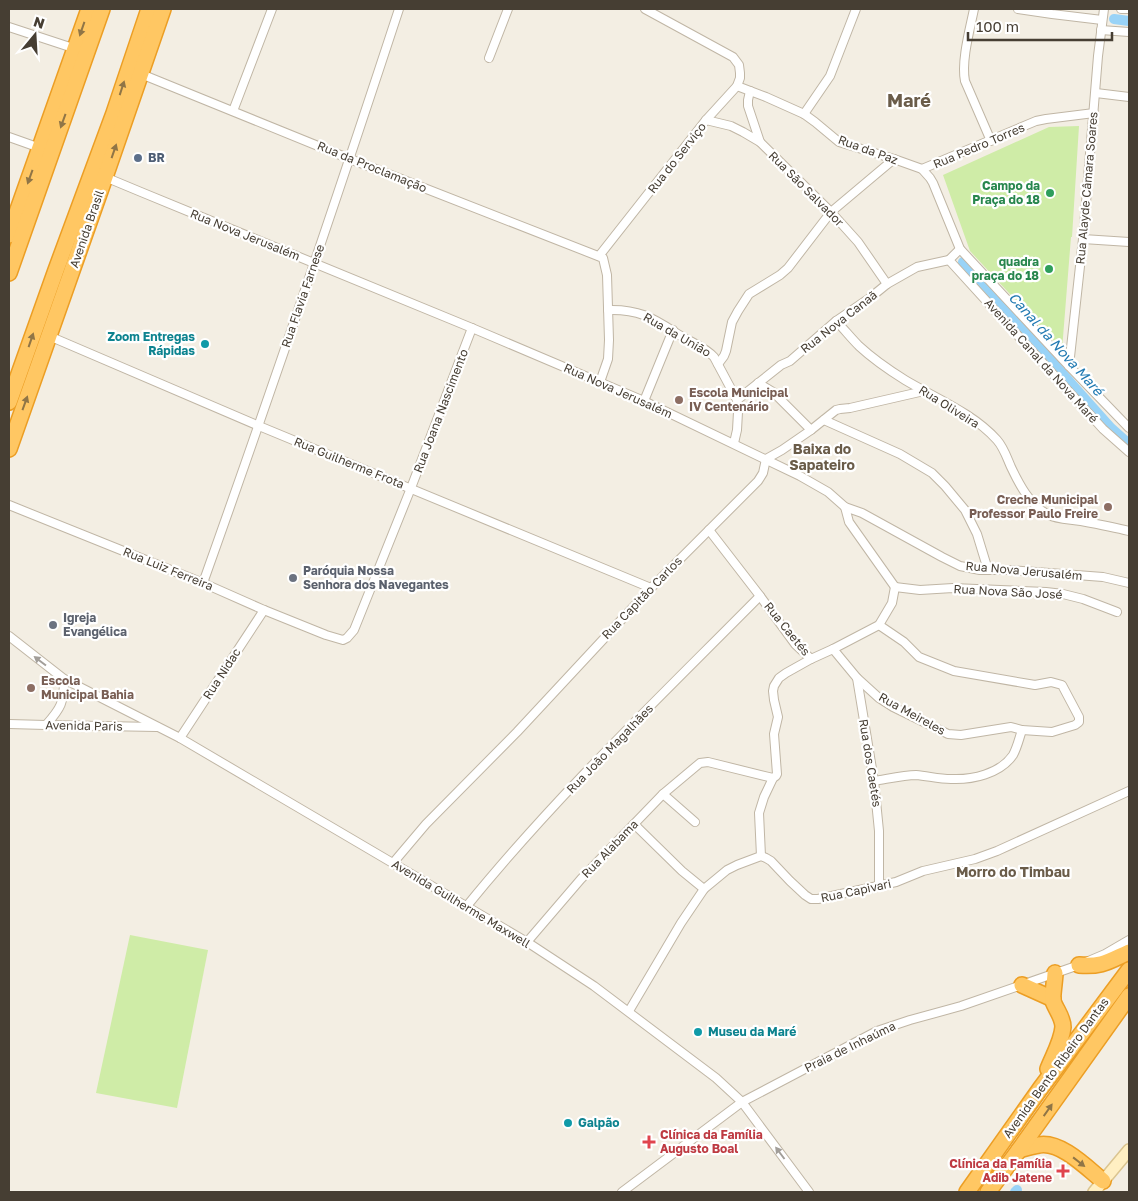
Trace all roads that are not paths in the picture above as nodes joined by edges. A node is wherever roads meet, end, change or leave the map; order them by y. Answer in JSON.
{"nodes":[{"id":1,"x":89,"y":9,"type":"edge"},
{"id":2,"x":102,"y":9,"type":"edge"},
{"id":3,"x":149,"y":9,"type":"edge"},
{"id":4,"x":163,"y":9,"type":"edge"},
{"id":5,"x":272,"y":9,"type":"edge"},
{"id":6,"x":399,"y":9,"type":"edge"},
{"id":7,"x":508,"y":9,"type":"edge"},
{"id":8,"x":645,"y":9,"type":"edge"},
{"id":9,"x":856,"y":9,"type":"edge"},
{"id":10,"x":974,"y":9,"type":"edge"},
{"id":11,"x":1018,"y":9,"type":"edge"},
{"id":12,"x":1104,"y":9,"type":"edge"},
{"id":13,"x":1122,"y":9,"type":"edge"},
{"id":14,"x":1129,"y":9,"type":"edge"},
{"id":15,"x":1102,"y":20,"type":"junction"},
{"id":16,"x":9,"y":27,"type":"edge"},
{"id":17,"x":1101,"y":30,"type":"junction"},
{"id":18,"x":1129,"y":32,"type":"edge"},
{"id":19,"x":76,"y":49,"type":"junction"},
{"id":20,"x":490,"y":58,"type":"dead end"},
{"id":21,"x":141,"y":74,"type":"junction"},
{"id":22,"x":736,"y":86,"type":"junction"},
{"id":23,"x":750,"y":91,"type":"junction"},
{"id":24,"x":1096,"y":93,"type":"junction"},
{"id":25,"x":1129,"y":97,"type":"edge"},
{"id":26,"x":233,"y":111,"type":"junction"},
{"id":27,"x":1094,"y":113,"type":"junction"},
{"id":28,"x":804,"y":114,"type":"junction"},
{"id":29,"x":706,"y":120,"type":"junction"},
{"id":30,"x":9,"y":137,"type":"edge"},
{"id":31,"x":992,"y":140,"type":"junction"},
{"id":32,"x":760,"y":142,"type":"junction"},
{"id":33,"x":40,"y":148,"type":"junction"},
{"id":34,"x":350,"y":159,"type":"junction"},
{"id":35,"x":894,"y":159,"type":"junction"},
{"id":36,"x":922,"y":169,"type":"junction"},
{"id":37,"x":106,"y":177,"type":"junction"},
{"id":38,"x":831,"y":212,"type":"junction"},
{"id":39,"x":9,"y":235,"type":"edge"},
{"id":40,"x":1083,"y":239,"type":"junction"},
{"id":41,"x":1129,"y":242,"type":"edge"},
{"id":42,"x":960,"y":250,"type":"junction"},
{"id":43,"x":601,"y":257,"type":"junction"},
{"id":44,"x":949,"y":260,"type":"junction"},
{"id":45,"x":314,"y":264,"type":"junction"},
{"id":46,"x":9,"y":273,"type":"edge"},
{"id":47,"x":886,"y":284,"type":"junction"},
{"id":48,"x":608,"y":310,"type":"junction"},
{"id":49,"x":836,"y":321,"type":"junction"},
{"id":50,"x":472,"y":328,"type":"junction"},
{"id":51,"x":673,"y":330,"type":"junction"},
{"id":52,"x":49,"y":336,"type":"junction"},
{"id":53,"x":718,"y":364,"type":"junction"},
{"id":54,"x":1069,"y":366,"type":"junction"},
{"id":55,"x":600,"y":382,"type":"junction"},
{"id":56,"x":758,"y":383,"type":"junction"},
{"id":57,"x":924,"y":391,"type":"junction"},
{"id":58,"x":737,"y":400,"type":"junction"},
{"id":59,"x":644,"y":401,"type":"junction"},
{"id":60,"x":9,"y":402,"type":"edge"},
{"id":61,"x":824,"y":420,"type":"junction"},
{"id":62,"x":258,"y":426,"type":"junction"},
{"id":63,"x":1129,"y":428,"type":"edge"},
{"id":64,"x":811,"y":430,"type":"junction"},
{"id":65,"x":734,"y":443,"type":"junction"},
{"id":66,"x":9,"y":449,"type":"edge"},
{"id":67,"x":1129,"y":452,"type":"edge"},
{"id":68,"x":766,"y":459,"type":"junction"},
{"id":69,"x":411,"y":488,"type":"junction"},
{"id":70,"x":9,"y":505,"type":"edge"},
{"id":71,"x":845,"y":507,"type":"junction"},
{"id":72,"x":708,"y":530,"type":"junction"},
{"id":73,"x":1129,"y":531,"type":"edge"},
{"id":74,"x":988,"y":570,"type":"junction"},
{"id":75,"x":203,"y":583,"type":"junction"},
{"id":76,"x":1129,"y":583,"type":"edge"},
{"id":77,"x":895,"y":587,"type":"junction"},
{"id":78,"x":651,"y":588,"type":"junction"},
{"id":79,"x":760,"y":596,"type":"junction"},
{"id":80,"x":264,"y":610,"type":"junction"},
{"id":81,"x":1117,"y":612,"type":"dead end"},
{"id":82,"x":879,"y":626,"type":"junction"},
{"id":83,"x":326,"y":635,"type":"joint"},
{"id":84,"x":9,"y":636,"type":"edge"},
{"id":85,"x":833,"y":649,"type":"junction"},
{"id":86,"x":810,"y":660,"type":"junction"},
{"id":87,"x":857,"y":678,"type":"junction"},
{"id":88,"x":64,"y":679,"type":"junction"},
{"id":89,"x":9,"y":724,"type":"edge"},
{"id":90,"x":46,"y":726,"type":"junction"},
{"id":91,"x":158,"y":727,"type":"junction"},
{"id":92,"x":1022,"y":730,"type":"junction"},
{"id":93,"x":180,"y":738,"type":"junction"},
{"id":94,"x":773,"y":778,"type":"junction"},
{"id":95,"x":874,"y":781,"type":"junction"},
{"id":96,"x":1129,"y":791,"type":"edge"},
{"id":97,"x":663,"y":794,"type":"junction"},
{"id":98,"x":695,"y":822,"type":"dead end"},
{"id":99,"x":634,"y":824,"type":"junction"},
{"id":100,"x":761,"y":856,"type":"junction"},
{"id":101,"x":393,"y":863,"type":"junction"},
{"id":102,"x":879,"y":886,"type":"junction"},
{"id":103,"x":704,"y":889,"type":"junction"},
{"id":104,"x":466,"y":907,"type":"junction"},
{"id":105,"x":1129,"y":940,"type":"edge"},
{"id":106,"x":527,"y":942,"type":"junction"},
{"id":107,"x":1129,"y":952,"type":"edge"},
{"id":108,"x":1079,"y":965,"type":"junction"},
{"id":109,"x":1129,"y":970,"type":"edge"},
{"id":110,"x":1055,"y":973,"type":"junction"},
{"id":111,"x":1022,"y":985,"type":"junction"},
{"id":112,"x":1129,"y":996,"type":"edge"},
{"id":113,"x":1053,"y":999,"type":"junction"},
{"id":114,"x":629,"y":1012,"type":"junction"},
{"id":115,"x":1040,"y":1089,"type":"junction"},
{"id":116,"x":742,"y":1102,"type":"junction"},
{"id":117,"x":1019,"y":1150,"type":"junction"},
{"id":118,"x":1129,"y":1150,"type":"edge"},
{"id":119,"x":1099,"y":1186,"type":"edge"},
{"id":120,"x":622,"y":1192,"type":"edge"},
{"id":121,"x":809,"y":1192,"type":"edge"},
{"id":122,"x":967,"y":1192,"type":"edge"},
{"id":123,"x":988,"y":1192,"type":"edge"}],
"edges":[{"from":1,"to":19,"type":"highway","one_way":true},
{"from":2,"to":46,"type":"highway","one_way":true},
{"from":60,"to":3,"type":"highway","name":"Avenida Brasil","one_way":true},
{"from":4,"to":21,"type":"highway","name":"Avenida Brasil"},
{"from":5,"to":26,"type":"street"},
{"from":6,"to":34,"type":"street","name":"Rua Flavia Farnese"},
{"from":7,"to":20,"type":"street"},
{"from":8,"to":22,"type":"street"},
{"from":9,"to":28,"type":"street"},
{"from":10,"to":31,"type":"street"},
{"from":11,"to":15,"type":"street"},
{"from":12,"to":15,"type":"street","name":"Rua Alayde Câmara Soares"},
{"from":13,"to":14,"type":"street"},
{"from":15,"to":17,"type":"street","name":"Rua Alayde Câmara Soares"},
{"from":16,"to":19,"type":"street"},
{"from":17,"to":18,"type":"street"},
{"from":17,"to":24,"type":"street","name":"Rua Alayde Câmara Soares"},
{"from":19,"to":33,"type":"highway"},
{"from":21,"to":26,"type":"street","name":"Rua da Proclamação"},
{"from":37,"to":21,"type":"highway","name":"Avenida Brasil","one_way":true},
{"from":22,"to":23,"type":"street","name":"Rua da Paz"},
{"from":22,"to":29,"type":"street","name":"Rua do Serviço"},
{"from":23,"to":28,"type":"street","name":"Rua da Paz"},
{"from":23,"to":32,"type":"street"},
{"from":24,"to":25,"type":"street"},
{"from":24,"to":27,"type":"street","name":"Rua Alayde Câmara Soares"},
{"from":26,"to":34,"type":"street","name":"Rua da Proclamação"},
{"from":27,"to":31,"type":"street","name":"Rua Pedro Torres"},
{"from":27,"to":40,"type":"street","name":"Rua Alayde Câmara Soares"},
{"from":28,"to":35,"type":"street","name":"Rua da Paz"},
{"from":29,"to":32,"type":"street","name":"Rua São Salvador"},
{"from":29,"to":43,"type":"street","name":"Rua do Serviço"},
{"from":30,"to":33,"type":"street"},
{"from":31,"to":36,"type":"street","name":"Rua Pedro Torres"},
{"from":32,"to":38,"type":"street","name":"Rua São Salvador"},
{"from":33,"to":39,"type":"highway","one_way":true},
{"from":34,"to":43,"type":"street","name":"Rua da Proclamação"},
{"from":34,"to":45,"type":"street","name":"Rua Flavia Farnese"},
{"from":35,"to":36,"type":"street","name":"Rua da Paz"},
{"from":35,"to":38,"type":"street"},
{"from":36,"to":42,"type":"street","name":"Rua Pedro Torres"},
{"from":37,"to":45,"type":"street","name":"Rua Nova Jerusalém"},
{"from":37,"to":52,"type":"highway","name":"Avenida Brasil"},
{"from":38,"to":47,"type":"street","name":"Rua São Salvador"},
{"from":38,"to":53,"type":"street"},
{"from":40,"to":41,"type":"street"},
{"from":40,"to":54,"type":"street","name":"Rua Alayde Câmara Soares"},
{"from":42,"to":44,"type":"street"},
{"from":42,"to":54,"type":"street","name":"Avenida Canal da Nova Maré"},
{"from":43,"to":48,"type":"street"},
{"from":44,"to":47,"type":"street","name":"Rua Nova Canaã"},
{"from":44,"to":67,"type":"street","name":"Avenida Canal da Nova Maré"},
{"from":45,"to":50,"type":"street","name":"Rua Nova Jerusalém"},
{"from":45,"to":62,"type":"street","name":"Rua Flavia Farnese"},
{"from":47,"to":49,"type":"street","name":"Rua Nova Canaã"},
{"from":48,"to":51,"type":"street","name":"Rua da União"},
{"from":48,"to":55,"type":"street"},
{"from":49,"to":56,"type":"street","name":"Rua Nova Canaã"},
{"from":49,"to":57,"type":"street","name":"Rua Oliveira"},
{"from":50,"to":55,"type":"street","name":"Rua Nova Jerusalém"},
{"from":50,"to":69,"type":"street","name":"Rua Joana Nascimento"},
{"from":51,"to":53,"type":"street","name":"Rua da União"},
{"from":51,"to":59,"type":"street"},
{"from":52,"to":62,"type":"street","name":"Rua Guilherme Frota"},
{"from":66,"to":52,"type":"highway","name":"Avenida Brasil","one_way":true},
{"from":53,"to":58,"type":"street","name":"Rua da União"},
{"from":54,"to":63,"type":"street","name":"Avenida Canal da Nova Maré"},
{"from":55,"to":59,"type":"street","name":"Rua Nova Jerusalém"},
{"from":56,"to":58,"type":"street","name":"Rua Nova Canaã"},
{"from":56,"to":64,"type":"street"},
{"from":57,"to":61,"type":"street"},
{"from":57,"to":73,"type":"street","name":"Rua Oliveira"},
{"from":58,"to":65,"type":"street","name":"Rua da União"},
{"from":59,"to":65,"type":"street","name":"Rua Nova Jerusalém"},
{"from":61,"to":64,"type":"street"},
{"from":61,"to":74,"type":"street"},
{"from":62,"to":69,"type":"street","name":"Rua Guilherme Frota"},
{"from":62,"to":75,"type":"street","name":"Rua Flavia Farnese"},
{"from":64,"to":68,"type":"street"},
{"from":65,"to":68,"type":"street","name":"Rua Nova Jerusalém"},
{"from":68,"to":71,"type":"street","name":"Rua Nova Jerusalém"},
{"from":68,"to":72,"type":"street","name":"Rua Capitão Carlos"},
{"from":69,"to":78,"type":"street","name":"Rua Guilherme Frota"},
{"from":69,"to":83,"type":"street","name":"Rua Joana Nascimento"},
{"from":70,"to":75,"type":"street","name":"Rua Luiz Ferreira"},
{"from":71,"to":74,"type":"street","name":"Rua Nova Jerusalém"},
{"from":71,"to":77,"type":"street"},
{"from":72,"to":78,"type":"street","name":"Rua Capitão Carlos"},
{"from":72,"to":79,"type":"street","name":"Rua Caetés"},
{"from":74,"to":76,"type":"street","name":"Rua Nova Jerusalém"},
{"from":75,"to":80,"type":"street","name":"Rua Luiz Ferreira"},
{"from":77,"to":81,"type":"street","name":"Rua Nova São José"},
{"from":77,"to":82,"type":"street"},
{"from":78,"to":101,"type":"street","name":"Rua Capitão Carlos"},
{"from":79,"to":86,"type":"street","name":"Rua Caetés"},
{"from":79,"to":104,"type":"street","name":"Rua João Magalhães"},
{"from":80,"to":83,"type":"street","name":"Rua Luiz Ferreira"},
{"from":80,"to":93,"type":"street","name":"Rua Nidac"},
{"from":82,"to":85,"type":"street","name":"Rua Caetés"},
{"from":82,"to":92,"type":"street","name":"Rua Meireles"},
{"from":88,"to":84,"type":"street","name":"Avenida Guilherme Maxwell","one_way":true},
{"from":85,"to":86,"type":"street","name":"Rua Caetés"},
{"from":85,"to":87,"type":"street"},
{"from":86,"to":94,"type":"street"},
{"from":87,"to":92,"type":"street","name":"Rua Meireles"},
{"from":87,"to":95,"type":"street","name":"Rua dos Caetés"},
{"from":88,"to":90,"type":"street"},
{"from":88,"to":91,"type":"street","name":"Avenida Guilherme Maxwell"},
{"from":89,"to":90,"type":"street","name":"Avenida Paris"},
{"from":90,"to":91,"type":"street","name":"Avenida Paris"},
{"from":91,"to":93,"type":"street","name":"Avenida Guilherme Maxwell"},
{"from":92,"to":95,"type":"street"},
{"from":93,"to":101,"type":"street","name":"Avenida Guilherme Maxwell"},
{"from":94,"to":97,"type":"street","name":"Rua Alabama"},
{"from":94,"to":100,"type":"street"},
{"from":95,"to":102,"type":"street","name":"Rua dos Caetés"},
{"from":96,"to":102,"type":"street","name":"Rua Capivari"},
{"from":97,"to":98,"type":"street"},
{"from":97,"to":99,"type":"street","name":"Rua Alabama"},
{"from":99,"to":103,"type":"street"},
{"from":99,"to":106,"type":"street","name":"Rua Alabama"},
{"from":100,"to":102,"type":"street","name":"Rua Capivari"},
{"from":100,"to":103,"type":"street"},
{"from":101,"to":104,"type":"street","name":"Avenida Guilherme Maxwell"},
{"from":103,"to":114,"type":"street"},
{"from":104,"to":106,"type":"street","name":"Avenida Guilherme Maxwell"},
{"from":105,"to":108,"type":"street","name":"Praia de Inhaúma"},
{"from":106,"to":114,"type":"street","name":"Avenida Guilherme Maxwell"},
{"from":107,"to":108,"type":"highway"},
{"from":108,"to":110,"type":"street","name":"Praia de Inhaúma"},
{"from":109,"to":115,"type":"highway","name":"Avenida Bento Ribeiro Dantas"},
{"from":110,"to":111,"type":"street","name":"Praia de Inhaúma"},
{"from":110,"to":113,"type":"highway"},
{"from":111,"to":113,"type":"highway"},
{"from":111,"to":116,"type":"street","name":"Praia de Inhaúma"},
{"from":117,"to":112,"type":"highway","name":"Avenida Bento Ribeiro Dantas","one_way":true},
{"from":113,"to":115,"type":"highway"},
{"from":114,"to":116,"type":"street","name":"Avenida Guilherme Maxwell"},
{"from":115,"to":122,"type":"highway","name":"Avenida Bento Ribeiro Dantas"},
{"from":116,"to":120,"type":"street","name":"Praia de Inhaúma"},
{"from":121,"to":116,"type":"street","name":"Avenida Guilherme Maxwell","one_way":true},
{"from":117,"to":119,"type":"highway","one_way":true},
{"from":117,"to":123,"type":"highway","name":"Avenida Bento Ribeiro Dantas"},
{"from":118,"to":119,"type":"street"}]}
